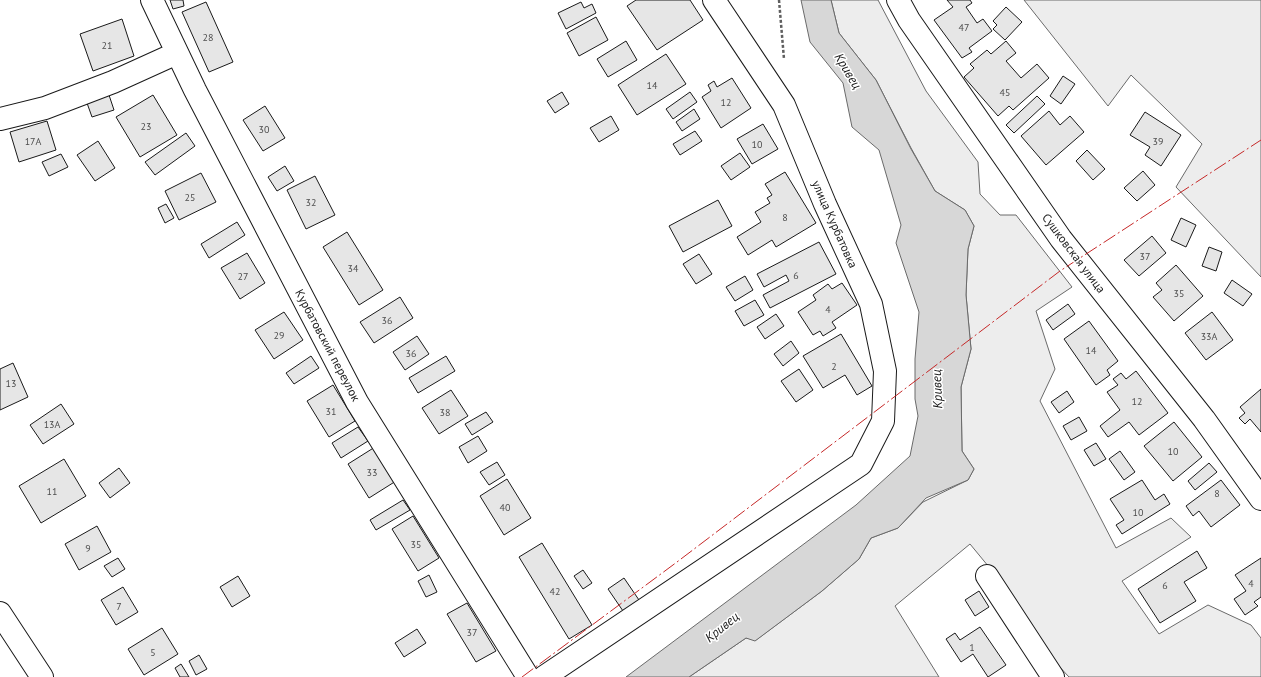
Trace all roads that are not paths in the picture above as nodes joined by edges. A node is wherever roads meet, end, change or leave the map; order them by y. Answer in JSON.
{"nodes":[{"id":1,"x":152,"y":0,"type":"edge"},
{"id":2,"x":714,"y":0,"type":"edge"},
{"id":3,"x":898,"y":0,"type":"edge"},
{"id":4,"x":177,"y":53,"type":"junction"},
{"id":5,"x":0,"y":119,"type":"edge"},
{"id":6,"x":1261,"y":499,"type":"edge"},
{"id":7,"x":987,"y":576,"type":"dead end"},
{"id":8,"x":0,"y":613,"type":"edge"},
{"id":9,"x":42,"y":677,"type":"edge"},
{"id":10,"x":528,"y":677,"type":"edge"},
{"id":11,"x":544,"y":677,"type":"edge"},
{"id":12,"x":1053,"y":677,"type":"edge"}],
"edges":[{"from":1,"to":4,"type":"street","name":"Курбатовский переулок"},
{"from":2,"to":11,"type":"street","name":"улица Курбатовка"},
{"from":3,"to":6,"type":"street","name":"Сушковская улица"},
{"from":4,"to":5,"type":"street"},
{"from":4,"to":10,"type":"street","name":"Курбатовский переулок"},
{"from":7,"to":12,"type":"street"},
{"from":8,"to":9,"type":"street"}]}
